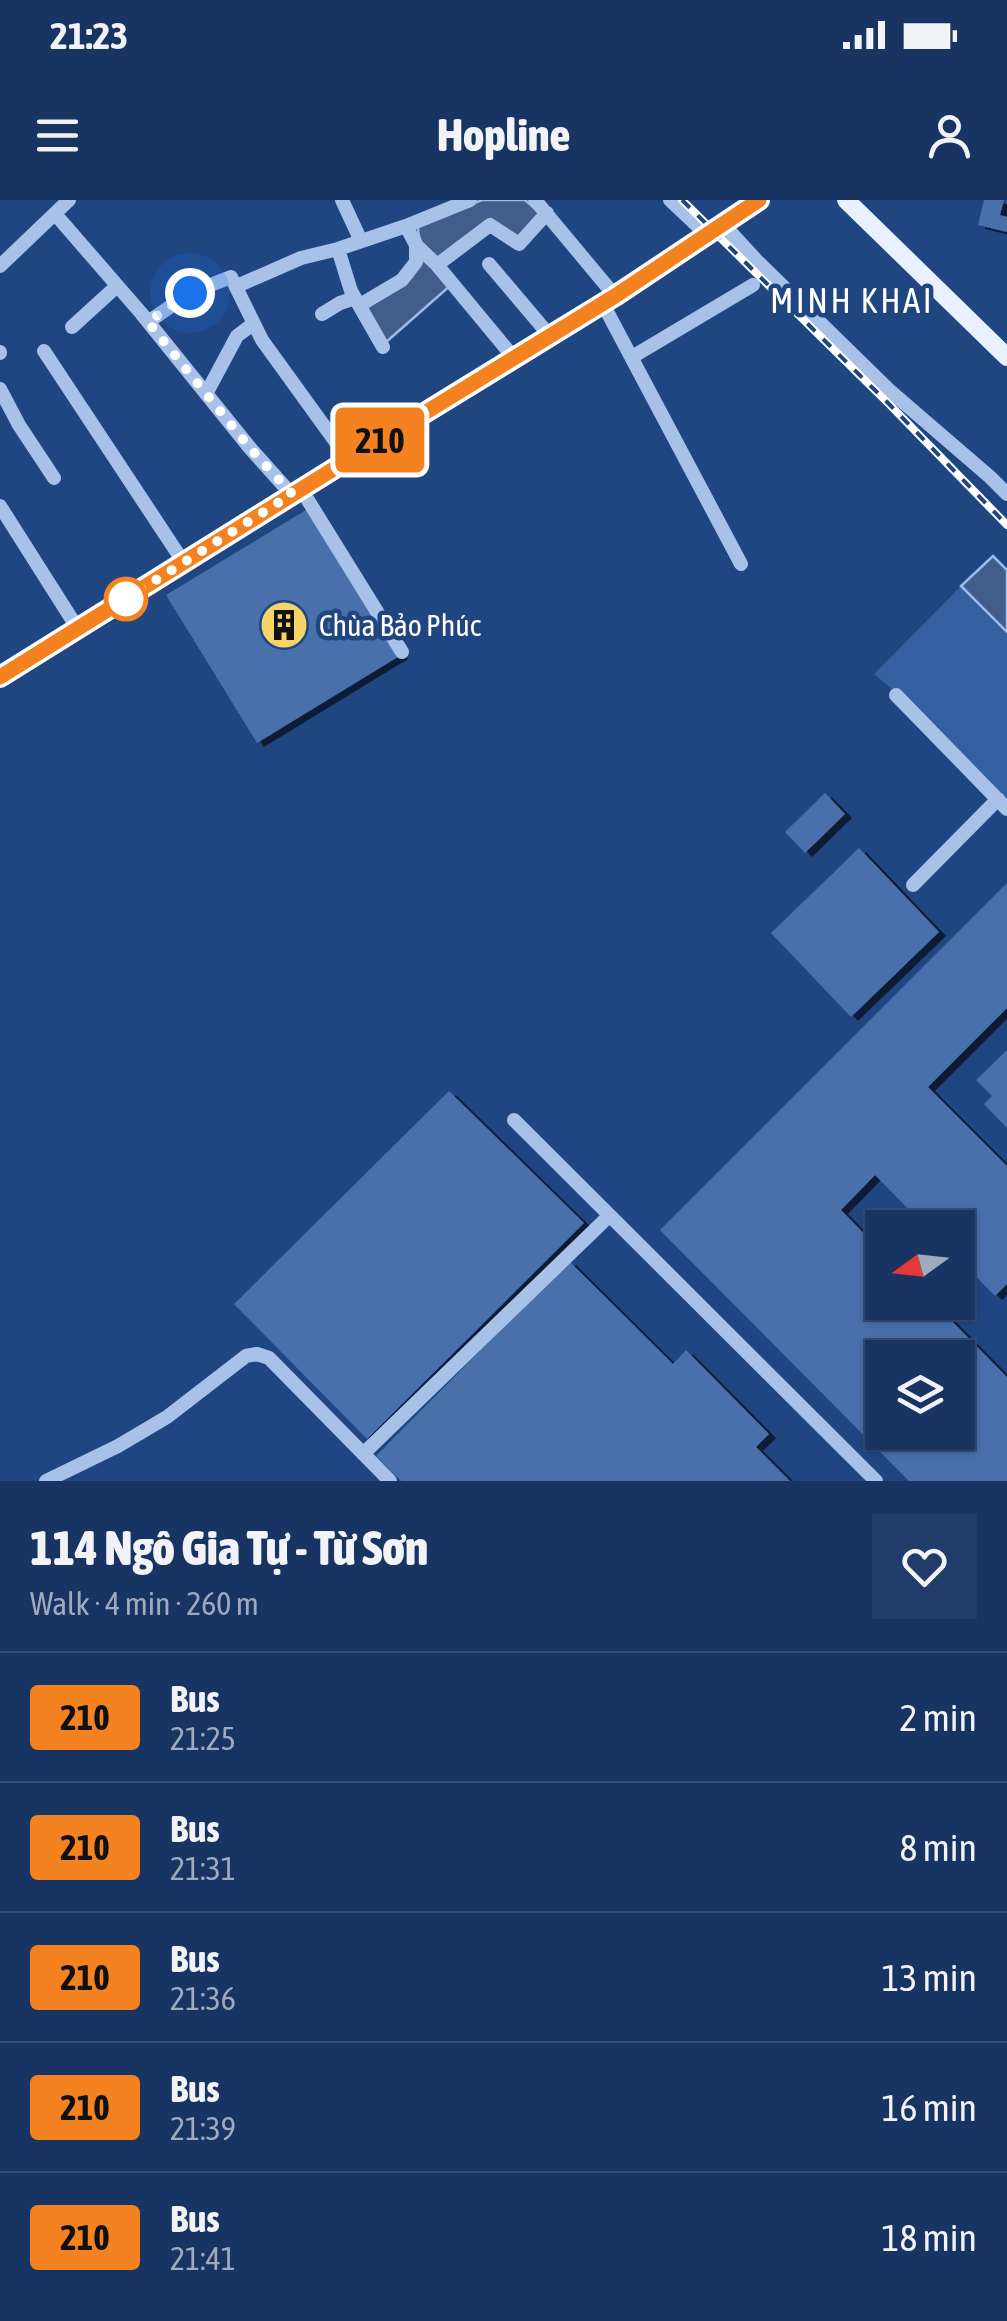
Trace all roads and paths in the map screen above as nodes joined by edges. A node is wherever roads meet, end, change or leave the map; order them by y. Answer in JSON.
{"nodes":[{"id":1,"x":342,"y":200,"type":"edge"},
{"id":2,"x":470,"y":200,"type":"edge"},
{"id":3,"x":535,"y":200,"type":"edge"},
{"id":4,"x":670,"y":200,"type":"edge"},
{"id":5,"x":758,"y":200,"type":"edge"},
{"id":6,"x":846,"y":200,"type":"edge"},
{"id":7,"x":59,"y":206,"type":"edge"},
{"id":8,"x":546,"y":213,"type":"junction"},
{"id":9,"x":724,"y":225,"type":"junction"},
{"id":10,"x":406,"y":226,"type":"junction"},
{"id":11,"x":708,"y":236,"type":"junction"},
{"id":12,"x":361,"y":241,"type":"junction"},
{"id":13,"x":416,"y":245,"type":"junction"},
{"id":14,"x":338,"y":250,"type":"junction"},
{"id":15,"x":489,"y":264,"type":"dead end"},
{"id":16,"x":437,"y":265,"type":"junction"},
{"id":17,"x":0,"y":266,"type":"edge"},
{"id":18,"x":234,"y":282,"type":"junction"},
{"id":19,"x":754,"y":285,"type":"dead end"},
{"id":20,"x":116,"y":286,"type":"junction"},
{"id":21,"x":609,"y":300,"type":"junction"},
{"id":22,"x":358,"y":301,"type":"junction"},
{"id":23,"x":322,"y":314,"type":"dead end"},
{"id":24,"x":148,"y":322,"type":"junction"},
{"id":25,"x":253,"y":324,"type":"junction"},
{"id":26,"x":72,"y":327,"type":"dead end"},
{"id":27,"x":550,"y":336,"type":"junction"},
{"id":28,"x":383,"y":346,"type":"dead end"},
{"id":29,"x":44,"y":351,"type":"dead end"},
{"id":30,"x":632,"y":357,"type":"junction"},
{"id":31,"x":1007,"y":357,"type":"edge"},
{"id":32,"x":514,"y":358,"type":"junction"},
{"id":33,"x":0,"y":389,"type":"edge"},
{"id":34,"x":206,"y":394,"type":"junction"},
{"id":35,"x":348,"y":460,"type":"junction"},
{"id":36,"x":54,"y":478,"type":"dead end"},
{"id":37,"x":296,"y":492,"type":"junction"},
{"id":38,"x":1007,"y":494,"type":"edge"},
{"id":39,"x":0,"y":506,"type":"edge"},
{"id":40,"x":184,"y":563,"type":"junction"},
{"id":41,"x":741,"y":564,"type":"dead end"},
{"id":42,"x":78,"y":629,"type":"junction"},
{"id":43,"x":402,"y":652,"type":"dead end"},
{"id":44,"x":0,"y":676,"type":"edge"},
{"id":45,"x":896,"y":695,"type":"dead end"},
{"id":46,"x":1002,"y":804,"type":"edge"},
{"id":47,"x":913,"y":885,"type":"dead end"},
{"id":48,"x":514,"y":1120,"type":"dead end"},
{"id":49,"x":609,"y":1216,"type":"junction"},
{"id":50,"x":363,"y":1454,"type":"junction"},
{"id":51,"x":57,"y":1478,"type":"edge"},
{"id":52,"x":390,"y":1481,"type":"edge"},
{"id":53,"x":876,"y":1481,"type":"edge"}],
"edges":[{"from":1,"to":12,"type":"street"},
{"from":2,"to":10,"type":"street"},
{"from":3,"to":8,"type":"street"},
{"from":4,"to":11,"type":"street"},
{"from":5,"to":9,"type":"main road"},
{"from":6,"to":31,"type":"main road"},
{"from":7,"to":17,"type":"street"},
{"from":7,"to":20,"type":"street"},
{"from":8,"to":16,"type":"street"},
{"from":8,"to":21,"type":"street"},
{"from":9,"to":11,"type":"main road"},
{"from":9,"to":38,"type":"street"},
{"from":10,"to":12,"type":"street"},
{"from":10,"to":13,"type":"street"},
{"from":11,"to":21,"type":"main road"},
{"from":12,"to":14,"type":"street"},
{"from":13,"to":16,"type":"street"},
{"from":13,"to":22,"type":"street"},
{"from":14,"to":18,"type":"street"},
{"from":14,"to":22,"type":"street"},
{"from":15,"to":27,"type":"street"},
{"from":16,"to":32,"type":"street"},
{"from":18,"to":24,"type":"street"},
{"from":18,"to":25,"type":"street"},
{"from":19,"to":30,"type":"street"},
{"from":20,"to":24,"type":"street"},
{"from":20,"to":26,"type":"street"},
{"from":21,"to":27,"type":"main road"},
{"from":21,"to":30,"type":"street"},
{"from":22,"to":23,"type":"street"},
{"from":22,"to":28,"type":"street"},
{"from":24,"to":34,"type":"street"},
{"from":25,"to":34,"type":"street"},
{"from":25,"to":35,"type":"street"},
{"from":27,"to":32,"type":"main road"},
{"from":29,"to":40,"type":"street"},
{"from":30,"to":41,"type":"street"},
{"from":32,"to":35,"type":"main road"},
{"from":33,"to":36,"type":"street"},
{"from":34,"to":37,"type":"street"},
{"from":35,"to":37,"type":"main road"},
{"from":37,"to":40,"type":"main road"},
{"from":37,"to":43,"type":"street"},
{"from":39,"to":42,"type":"street"},
{"from":40,"to":42,"type":"main road"},
{"from":42,"to":44,"type":"main road"},
{"from":45,"to":46,"type":"street"},
{"from":46,"to":47,"type":"street"},
{"from":48,"to":49,"type":"street"},
{"from":49,"to":50,"type":"street"},
{"from":49,"to":53,"type":"street"},
{"from":50,"to":51,"type":"street"},
{"from":50,"to":52,"type":"street"}]}
